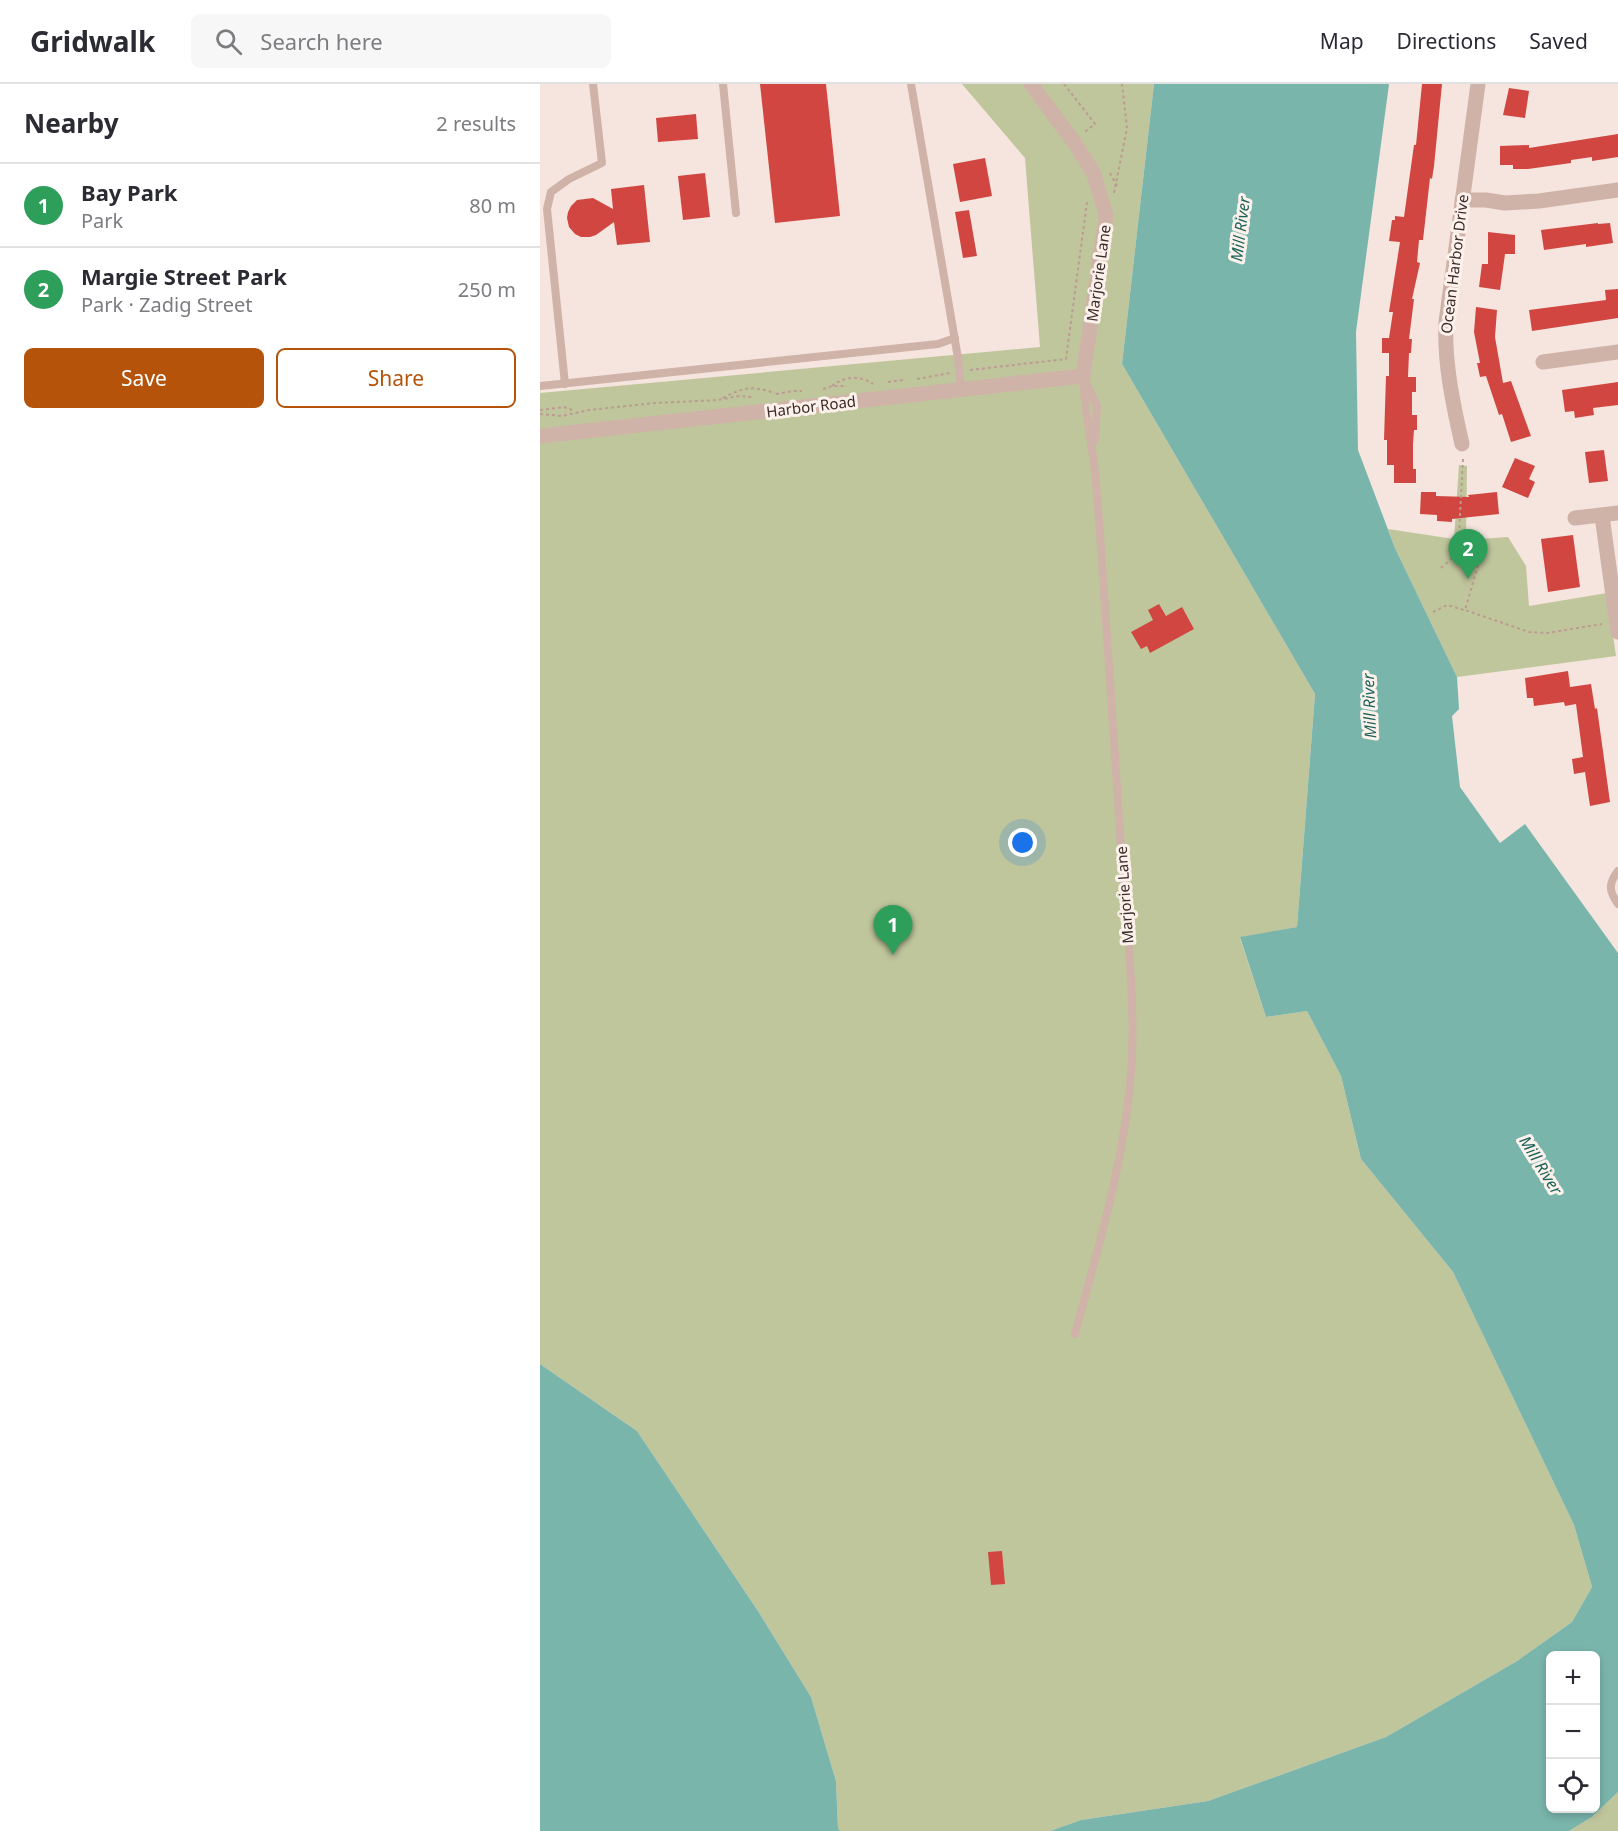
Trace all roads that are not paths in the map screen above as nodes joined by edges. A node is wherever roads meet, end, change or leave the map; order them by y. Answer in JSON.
{"nodes":[{"id":1,"x":593,"y":84,"type":"edge"},
{"id":2,"x":723,"y":84,"type":"edge"},
{"id":3,"x":911,"y":84,"type":"edge"},
{"id":4,"x":1031,"y":84,"type":"edge"},
{"id":5,"x":1478,"y":84,"type":"edge"},
{"id":6,"x":1618,"y":190,"type":"edge"},
{"id":7,"x":1462,"y":200,"type":"junction"},
{"id":8,"x":736,"y":213,"type":"dead end"},
{"id":9,"x":955,"y":338,"type":"junction"},
{"id":10,"x":1618,"y":352,"type":"edge"},
{"id":11,"x":1543,"y":362,"type":"dead end"},
{"id":12,"x":1083,"y":376,"type":"junction"},
{"id":13,"x":565,"y":384,"type":"junction"},
{"id":14,"x":540,"y":386,"type":"edge"},
{"id":15,"x":961,"y":388,"type":"junction"},
{"id":16,"x":540,"y":436,"type":"edge"},
{"id":17,"x":1462,"y":444,"type":"road end"},
{"id":18,"x":1618,"y":513,"type":"edge"},
{"id":19,"x":1602,"y":516,"type":"junction"},
{"id":20,"x":1575,"y":518,"type":"dead end"},
{"id":21,"x":1617,"y":626,"type":"edge"},
{"id":22,"x":1618,"y":871,"type":"edge"},
{"id":23,"x":1618,"y":904,"type":"edge"},
{"id":24,"x":1075,"y":1334,"type":"dead end"}],
"edges":[{"from":1,"to":13,"type":"lane"},
{"from":2,"to":8,"type":"lane"},
{"from":3,"to":9,"type":"lane"},
{"from":4,"to":12,"type":"street","name":"Marjorie Lane"},
{"from":5,"to":7,"type":"street","name":"Ocean Harbor Drive"},
{"from":6,"to":7,"type":"street"},
{"from":7,"to":17,"type":"street","name":"Ocean Harbor Drive"},
{"from":9,"to":13,"type":"lane"},
{"from":9,"to":15,"type":"lane"},
{"from":10,"to":11,"type":"street"},
{"from":12,"to":15,"type":"street","name":"Harbor Road"},
{"from":12,"to":24,"type":"lane","name":"Marjorie Lane"},
{"from":13,"to":14,"type":"lane"},
{"from":15,"to":16,"type":"street","name":"Harbor Road"},
{"from":18,"to":19,"type":"street"},
{"from":19,"to":20,"type":"street"},
{"from":19,"to":21,"type":"street"},
{"from":22,"to":23,"type":"lane"}]}
